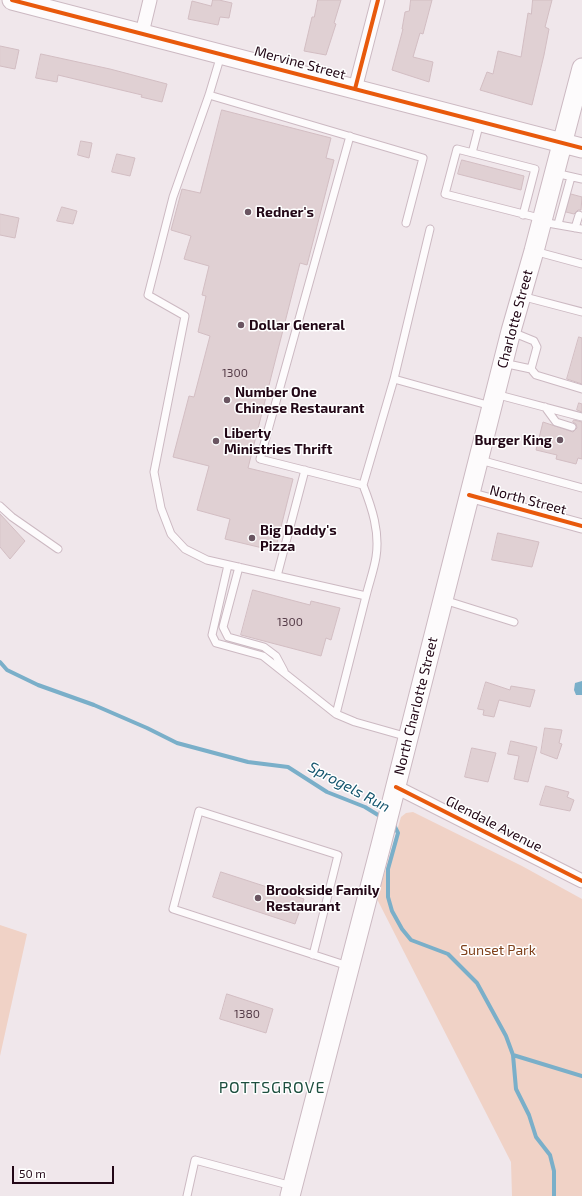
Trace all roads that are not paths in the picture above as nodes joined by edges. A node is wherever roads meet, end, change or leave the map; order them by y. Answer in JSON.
{"nodes":[{"id":1,"x":12,"y":0,"type":"edge"},
{"id":2,"x":150,"y":0,"type":"edge"},
{"id":3,"x":378,"y":0,"type":"edge"},
{"id":4,"x":142,"y":33,"type":"junction"},
{"id":5,"x":222,"y":54,"type":"junction"},
{"id":6,"x":582,"y":68,"type":"edge"},
{"id":7,"x":356,"y":89,"type":"junction"},
{"id":8,"x":209,"y":94,"type":"junction"},
{"id":9,"x":480,"y":122,"type":"junction"},
{"id":10,"x":350,"y":136,"type":"junction"},
{"id":11,"x":562,"y":143,"type":"junction"},
{"id":12,"x":582,"y":148,"type":"edge"},
{"id":13,"x":472,"y":153,"type":"junction"},
{"id":14,"x":562,"y":175,"type":"junction"},
{"id":15,"x":582,"y":179,"type":"edge"},
{"id":16,"x":524,"y":215,"type":"junction"},
{"id":17,"x":579,"y":215,"type":"dead end"},
{"id":18,"x":548,"y":222,"type":"junction"},
{"id":19,"x":406,"y":223,"type":"dead end"},
{"id":20,"x":579,"y":228,"type":"edge"},
{"id":21,"x":430,"y":229,"type":"dead end"},
{"id":22,"x":534,"y":251,"type":"junction"},
{"id":23,"x":582,"y":264,"type":"edge"},
{"id":24,"x":521,"y":296,"type":"junction"},
{"id":25,"x":582,"y":312,"type":"edge"},
{"id":26,"x":511,"y":331,"type":"junction"},
{"id":27,"x":503,"y":363,"type":"junction"},
{"id":28,"x":531,"y":369,"type":"junction"},
{"id":29,"x":394,"y":379,"type":"junction"},
{"id":30,"x":582,"y":389,"type":"edge"},
{"id":31,"x":493,"y":400,"type":"junction"},
{"id":32,"x":545,"y":407,"type":"junction"},
{"id":33,"x":582,"y":417,"type":"edge"},
{"id":34,"x":572,"y":426,"type":"dead end"},
{"id":35,"x":478,"y":459,"type":"junction"},
{"id":36,"x":305,"y":470,"type":"junction"},
{"id":37,"x":363,"y":485,"type":"junction"},
{"id":38,"x":582,"y":488,"type":"edge"},
{"id":39,"x":469,"y":495,"type":"junction"},
{"id":40,"x":0,"y":506,"type":"edge"},
{"id":41,"x":582,"y":526,"type":"edge"},
{"id":42,"x":58,"y":549,"type":"dead end"},
{"id":43,"x":228,"y":565,"type":"junction"},
{"id":44,"x":239,"y":567,"type":"junction"},
{"id":45,"x":277,"y":576,"type":"junction"},
{"id":46,"x":366,"y":596,"type":"junction"},
{"id":47,"x":442,"y":599,"type":"junction"},
{"id":48,"x":514,"y":622,"type":"dead end"},
{"id":49,"x":287,"y":675,"type":"junction"},
{"id":50,"x":336,"y":714,"type":"junction"},
{"id":51,"x":408,"y":737,"type":"junction"},
{"id":52,"x":396,"y":786,"type":"junction"},
{"id":53,"x":582,"y":881,"type":"edge"},
{"id":54,"x":313,"y":955,"type":"junction"},
{"id":55,"x":348,"y":966,"type":"junction"},
{"id":56,"x":291,"y":1191,"type":"edge"},
{"id":57,"x":186,"y":1196,"type":"edge"}],
"edges":[{"from":1,"to":4,"type":"main road","name":"Mervine Street"},
{"from":2,"to":4,"type":"street"},
{"from":3,"to":7,"type":"street"},
{"from":4,"to":5,"type":"main road","name":"Mervine Street"},
{"from":5,"to":7,"type":"main road","name":"Mervine Street"},
{"from":5,"to":8,"type":"lane"},
{"from":6,"to":11,"type":"main road"},
{"from":7,"to":9,"type":"main road","name":"Mervine Street"},
{"from":8,"to":10,"type":"lane"},
{"from":8,"to":43,"type":"lane"},
{"from":9,"to":11,"type":"main road","name":"Mervine Street"},
{"from":9,"to":13,"type":"lane"},
{"from":10,"to":19,"type":"lane"},
{"from":10,"to":36,"type":"lane"},
{"from":11,"to":12,"type":"main road","name":"Mervine Street"},
{"from":11,"to":14,"type":"main road","name":"Charlotte Street"},
{"from":13,"to":16,"type":"lane"},
{"from":13,"to":16,"type":"lane"},
{"from":14,"to":15,"type":"lane"},
{"from":14,"to":18,"type":"main road","name":"Charlotte Street"},
{"from":16,"to":18,"type":"lane"},
{"from":17,"to":20,"type":"lane"},
{"from":18,"to":20,"type":"lane"},
{"from":18,"to":22,"type":"main road","name":"Charlotte Street"},
{"from":21,"to":29,"type":"lane"},
{"from":22,"to":23,"type":"lane"},
{"from":22,"to":24,"type":"main road","name":"Charlotte Street"},
{"from":24,"to":25,"type":"lane"},
{"from":24,"to":26,"type":"main road","name":"Charlotte Street"},
{"from":26,"to":27,"type":"main road","name":"Charlotte Street"},
{"from":26,"to":28,"type":"lane"},
{"from":27,"to":28,"type":"lane"},
{"from":27,"to":31,"type":"main road","name":"Charlotte Street"},
{"from":28,"to":30,"type":"lane"},
{"from":29,"to":31,"type":"lane"},
{"from":29,"to":37,"type":"lane"},
{"from":31,"to":32,"type":"lane"},
{"from":31,"to":35,"type":"main road","name":"Charlotte Street"},
{"from":32,"to":33,"type":"lane"},
{"from":32,"to":34,"type":"lane"},
{"from":35,"to":38,"type":"lane"},
{"from":35,"to":39,"type":"main road","name":"Charlotte Street"},
{"from":36,"to":37,"type":"lane"},
{"from":36,"to":45,"type":"lane"},
{"from":37,"to":46,"type":"lane"},
{"from":39,"to":41,"type":"street","name":"North Street"},
{"from":39,"to":47,"type":"main road","name":"North Charlotte Street"},
{"from":40,"to":42,"type":"lane"},
{"from":43,"to":44,"type":"lane"},
{"from":43,"to":49,"type":"lane"},
{"from":44,"to":45,"type":"lane"},
{"from":44,"to":49,"type":"lane"},
{"from":45,"to":46,"type":"lane"},
{"from":46,"to":50,"type":"lane"},
{"from":47,"to":48,"type":"lane"},
{"from":47,"to":51,"type":"main road","name":"North Charlotte Street"},
{"from":49,"to":50,"type":"lane"},
{"from":50,"to":51,"type":"lane"},
{"from":51,"to":52,"type":"main road","name":"North Charlotte Street"},
{"from":52,"to":53,"type":"street","name":"Glendale Avenue"},
{"from":52,"to":55,"type":"main road","name":"North Charlotte Street"},
{"from":54,"to":54,"type":"lane"},
{"from":54,"to":55,"type":"lane"},
{"from":55,"to":56,"type":"main road","name":"North Charlotte Street"},
{"from":56,"to":57,"type":"lane"}]}
